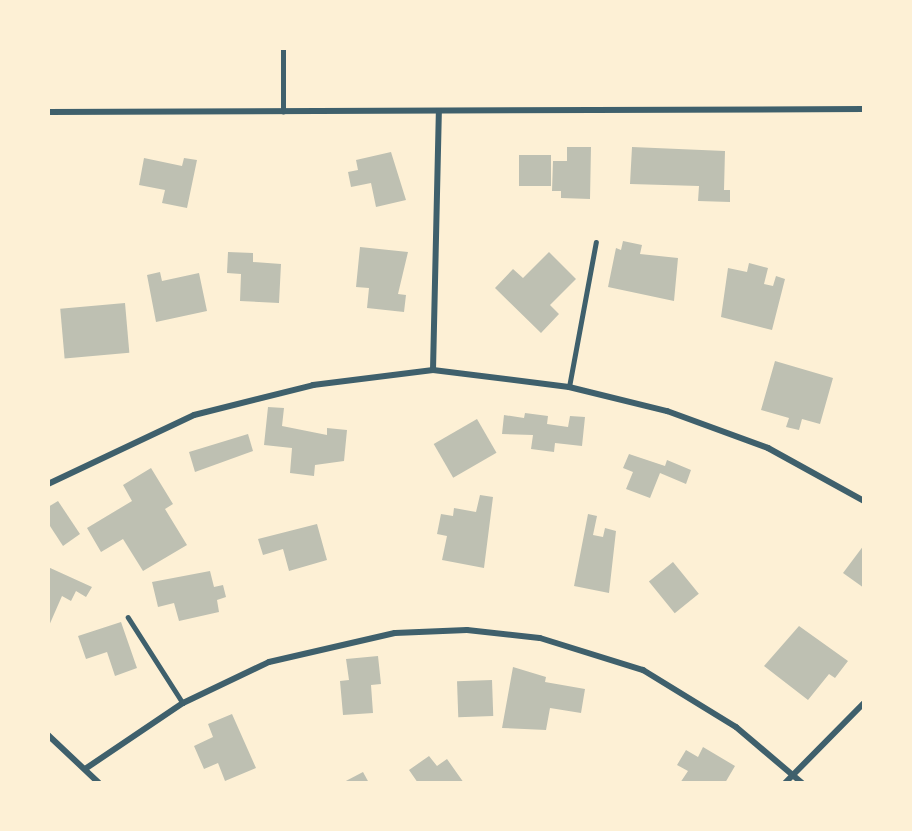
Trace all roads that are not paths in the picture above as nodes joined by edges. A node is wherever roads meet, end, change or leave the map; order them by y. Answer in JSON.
{"nodes":[{"id":1,"x":283,"y":48,"type":"edge"},
{"id":2,"x":864,"y":109,"type":"edge"},
{"id":3,"x":439,"y":111,"type":"junction"},
{"id":4,"x":48,"y":112,"type":"edge"},
{"id":5,"x":283,"y":112,"type":"junction"},
{"id":6,"x":596,"y":242,"type":"dead end"},
{"id":7,"x":434,"y":370,"type":"junction"},
{"id":8,"x":569,"y":387,"type":"junction"},
{"id":9,"x":48,"y":484,"type":"edge"},
{"id":10,"x":864,"y":501,"type":"edge"},
{"id":11,"x":128,"y":616,"type":"dead end"},
{"id":12,"x":183,"y":703,"type":"junction"},
{"id":13,"x":864,"y":703,"type":"edge"},
{"id":14,"x":48,"y":735,"type":"edge"},
{"id":15,"x":85,"y":769,"type":"junction"},
{"id":16,"x":794,"y":774,"type":"junction"},
{"id":17,"x":99,"y":783,"type":"edge"},
{"id":18,"x":785,"y":783,"type":"edge"},
{"id":19,"x":802,"y":783,"type":"edge"}],
"edges":[{"from":1,"to":5,"type":"lane"},
{"from":2,"to":3,"type":"street"},
{"from":3,"to":5,"type":"street"},
{"from":3,"to":7,"type":"street"},
{"from":4,"to":5,"type":"street"},
{"from":6,"to":8,"type":"lane"},
{"from":7,"to":8,"type":"street"},
{"from":7,"to":9,"type":"street"},
{"from":8,"to":10,"type":"street"},
{"from":11,"to":12,"type":"lane"},
{"from":12,"to":15,"type":"street"},
{"from":12,"to":16,"type":"street"},
{"from":13,"to":16,"type":"street"},
{"from":14,"to":15,"type":"street"},
{"from":15,"to":17,"type":"street"},
{"from":16,"to":18,"type":"street"},
{"from":16,"to":19,"type":"street"}]}
